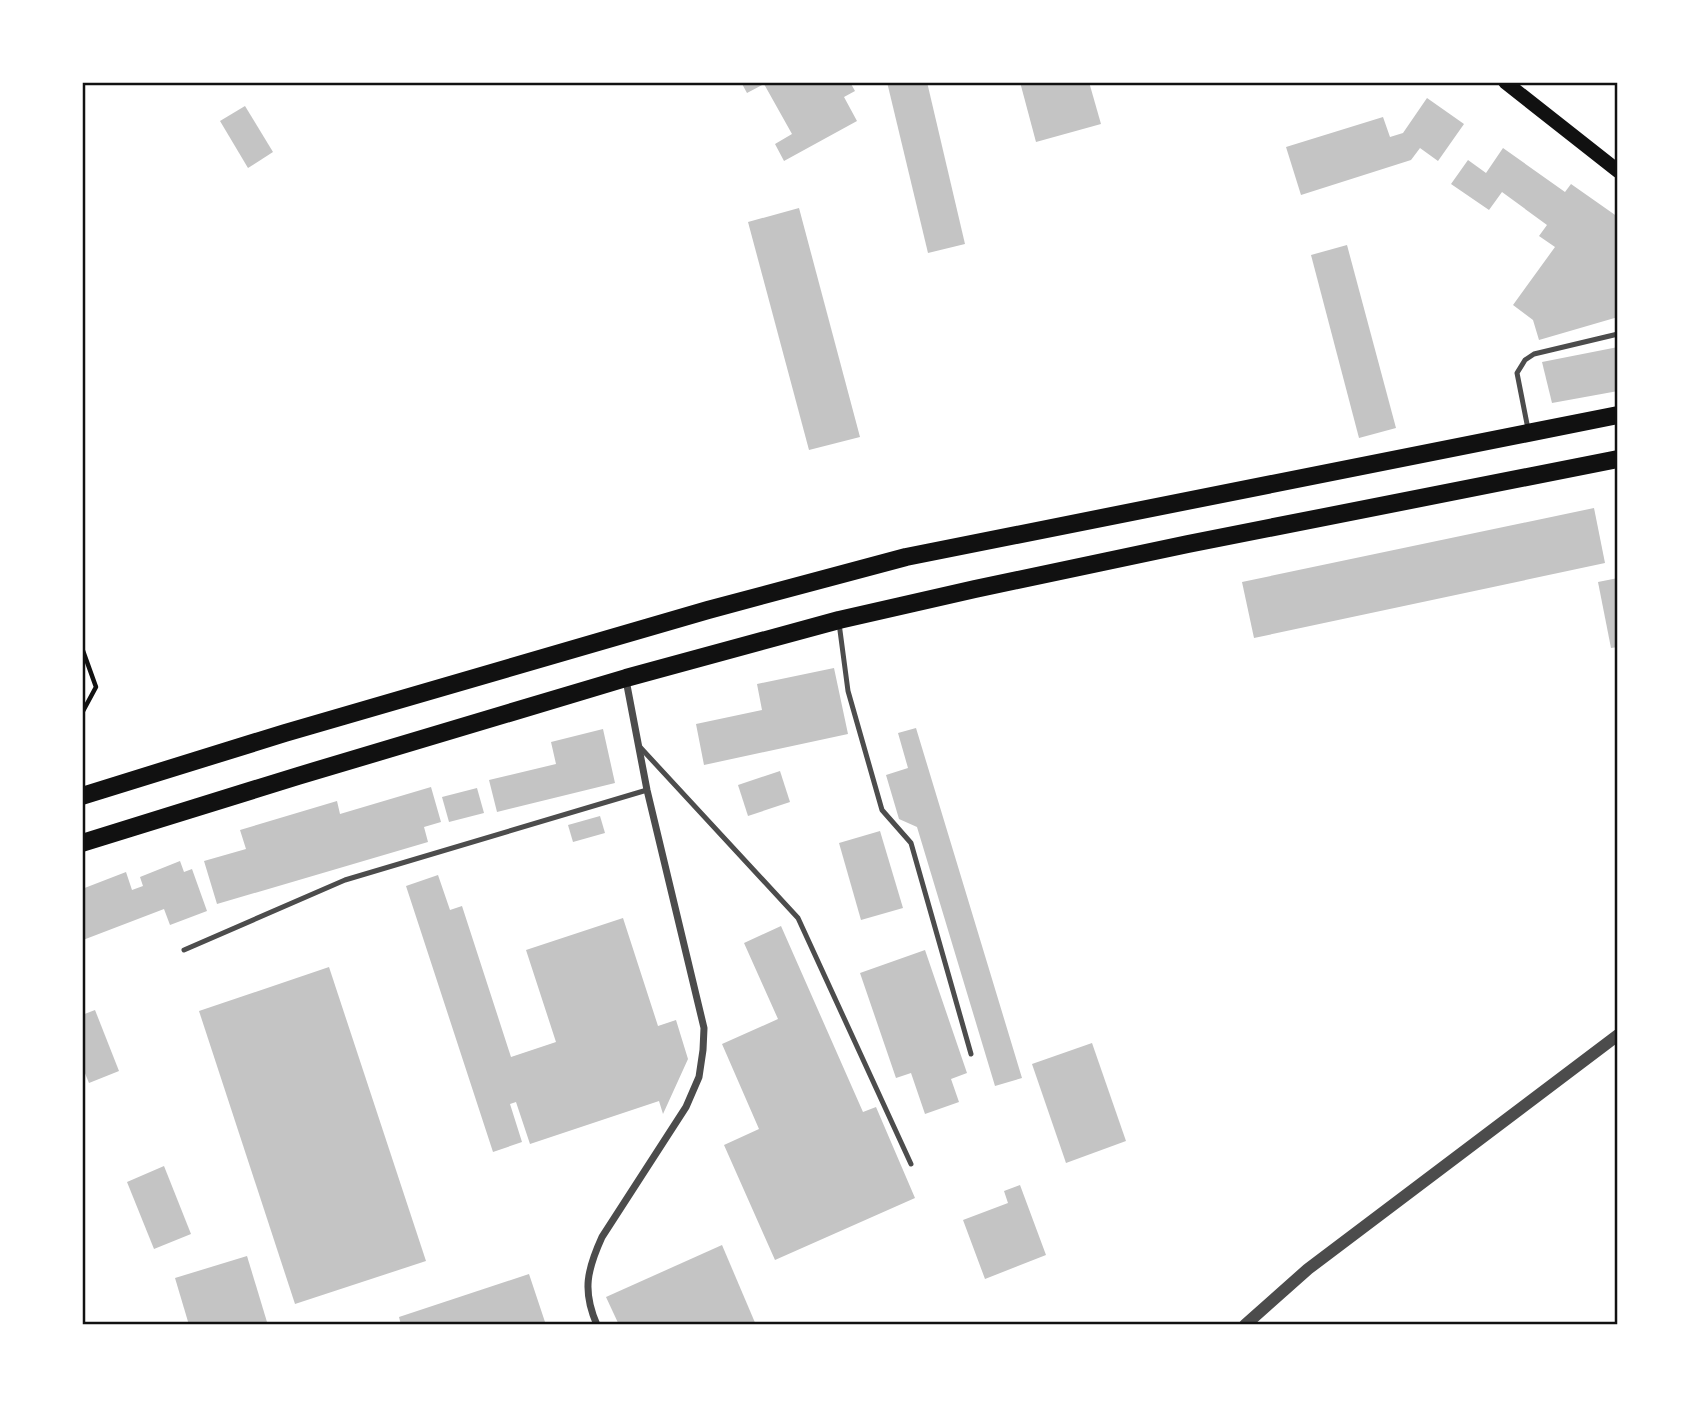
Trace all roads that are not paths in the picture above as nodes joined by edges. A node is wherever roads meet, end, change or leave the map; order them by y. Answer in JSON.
{"nodes":[{"id":1,"x":1505,"y":82,"type":"edge"},
{"id":2,"x":1618,"y":171,"type":"edge"},
{"id":3,"x":1618,"y":334,"type":"edge"},
{"id":4,"x":1618,"y":415,"type":"edge"},
{"id":5,"x":1528,"y":432,"type":"junction"},
{"id":6,"x":1618,"y":459,"type":"edge"},
{"id":7,"x":839,"y":620,"type":"junction"},
{"id":8,"x":626,"y":678,"type":"junction"},
{"id":9,"x":639,"y":746,"type":"junction"},
{"id":10,"x":647,"y":790,"type":"junction"},
{"id":11,"x":82,"y":796,"type":"edge"},
{"id":12,"x":82,"y":843,"type":"edge"},
{"id":13,"x":184,"y":950,"type":"dead end"},
{"id":14,"x":1618,"y":1035,"type":"edge"},
{"id":15,"x":971,"y":1054,"type":"dead end"},
{"id":16,"x":911,"y":1164,"type":"dead end"},
{"id":17,"x":597,"y":1325,"type":"edge"},
{"id":18,"x":1245,"y":1325,"type":"edge"}],
"edges":[{"from":1,"to":2,"type":"main road"},
{"from":3,"to":5,"type":"lane"},
{"from":4,"to":5,"type":"main road"},
{"from":5,"to":11,"type":"main road"},
{"from":6,"to":7,"type":"main road"},
{"from":7,"to":8,"type":"main road"},
{"from":7,"to":15,"type":"lane"},
{"from":8,"to":9,"type":"street"},
{"from":8,"to":12,"type":"main road"},
{"from":9,"to":10,"type":"street"},
{"from":9,"to":16,"type":"lane"},
{"from":10,"to":13,"type":"lane"},
{"from":10,"to":17,"type":"street"},
{"from":14,"to":18,"type":"street"}]}
